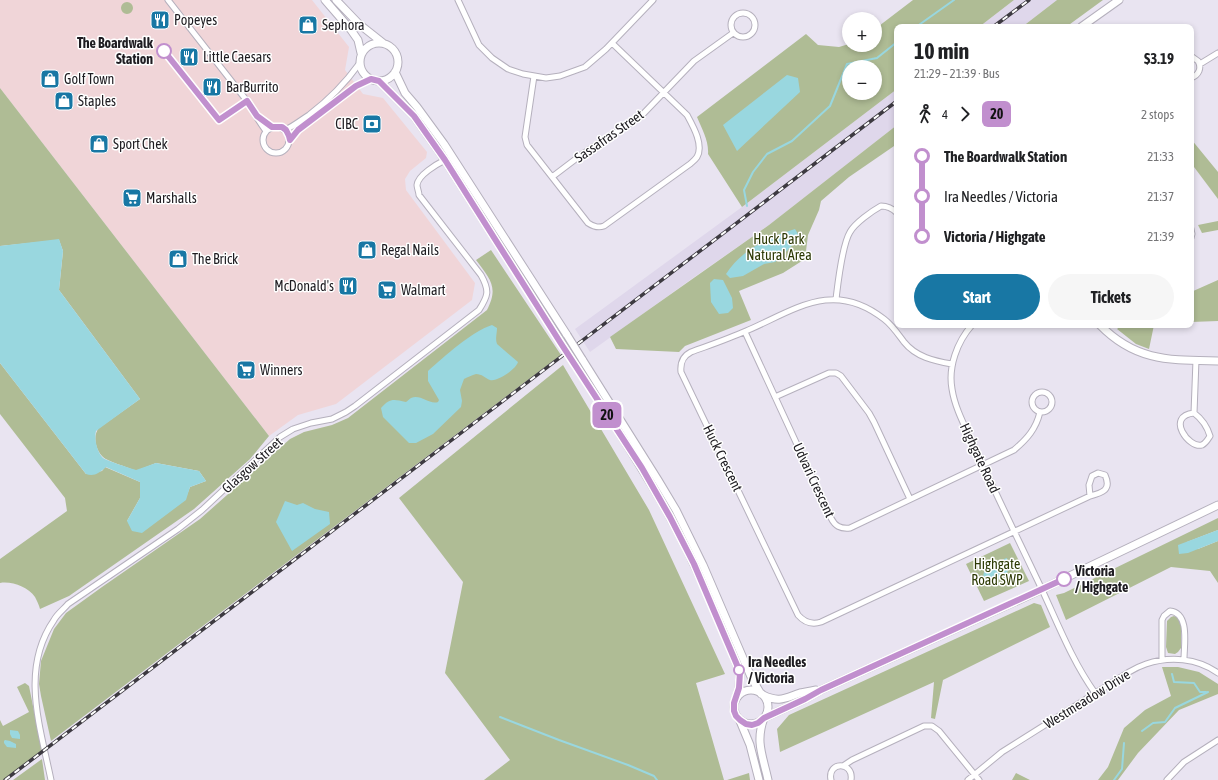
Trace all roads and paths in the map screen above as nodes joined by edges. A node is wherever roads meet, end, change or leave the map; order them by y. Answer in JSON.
{"nodes":[{"id":1,"x":168,"y":0,"type":"edge"},
{"id":2,"x":325,"y":0,"type":"edge"},
{"id":3,"x":336,"y":0,"type":"edge"},
{"id":4,"x":458,"y":0,"type":"edge"},
{"id":5,"x":652,"y":0,"type":"edge"},
{"id":6,"x":1119,"y":0,"type":"edge"},
{"id":7,"x":1085,"y":24,"type":"edge"},
{"id":8,"x":733,"y":33,"type":"junction"},
{"id":9,"x":383,"y":43,"type":"junction"},
{"id":10,"x":612,"y":43,"type":"junction"},
{"id":11,"x":361,"y":53,"type":"junction"},
{"id":12,"x":1218,"y":53,"type":"edge"},
{"id":13,"x":1194,"y":57,"type":"edge"},
{"id":14,"x":359,"y":64,"type":"junction"},
{"id":15,"x":1200,"y":64,"type":"junction"},
{"id":16,"x":395,"y":72,"type":"junction"},
{"id":17,"x":534,"y":76,"type":"junction"},
{"id":18,"x":1194,"y":76,"type":"edge"},
{"id":19,"x":371,"y":79,"type":"junction"},
{"id":20,"x":379,"y":81,"type":"junction"},
{"id":21,"x":664,"y":93,"type":"junction"},
{"id":22,"x":257,"y":116,"type":"junction"},
{"id":23,"x":272,"y":127,"type":"junction"},
{"id":24,"x":286,"y":130,"type":"junction"},
{"id":25,"x":266,"y":131,"type":"junction"},
{"id":26,"x":290,"y":140,"type":"junction"},
{"id":27,"x":445,"y":160,"type":"junction"},
{"id":28,"x":552,"y":177,"type":"junction"},
{"id":29,"x":894,"y":210,"type":"edge"},
{"id":30,"x":836,"y":299,"type":"junction"},
{"id":31,"x":970,"y":328,"type":"edge"},
{"id":32,"x":1103,"y":328,"type":"edge"},
{"id":33,"x":745,"y":332,"type":"junction"},
{"id":34,"x":1196,"y":360,"type":"junction"},
{"id":35,"x":1218,"y":361,"type":"edge"},
{"id":36,"x":952,"y":364,"type":"junction"},
{"id":37,"x":775,"y":397,"type":"junction"},
{"id":38,"x":1040,"y":412,"type":"junction"},
{"id":39,"x":1194,"y":413,"type":"junction"},
{"id":40,"x":983,"y":465,"type":"junction"},
{"id":41,"x":1090,"y":496,"type":"junction"},
{"id":42,"x":910,"y":499,"type":"junction"},
{"id":43,"x":1218,"y":505,"type":"edge"},
{"id":44,"x":1014,"y":532,"type":"junction"},
{"id":45,"x":1042,"y":589,"type":"junction"},
{"id":46,"x":1184,"y":659,"type":"junction"},
{"id":47,"x":1162,"y":660,"type":"junction"},
{"id":48,"x":1218,"y":673,"type":"edge"},
{"id":49,"x":821,"y":690,"type":"junction"},
{"id":50,"x":1095,"y":693,"type":"junction"},
{"id":51,"x":762,"y":694,"type":"junction"},
{"id":52,"x":736,"y":698,"type":"junction"},
{"id":53,"x":764,"y":718,"type":"junction"},
{"id":54,"x":740,"y":720,"type":"junction"},
{"id":55,"x":1218,"y":740,"type":"edge"},
{"id":56,"x":843,"y":766,"type":"junction"},
{"id":57,"x":974,"y":775,"type":"junction"},
{"id":58,"x":51,"y":780,"type":"edge"},
{"id":59,"x":759,"y":780,"type":"edge"},
{"id":60,"x":768,"y":780,"type":"edge"},
{"id":61,"x":831,"y":780,"type":"edge"},
{"id":62,"x":851,"y":780,"type":"edge"},
{"id":63,"x":968,"y":780,"type":"edge"},
{"id":64,"x":979,"y":780,"type":"edge"},
{"id":65,"x":1167,"y":780,"type":"edge"}],
"edges":[{"from":1,"to":22,"type":"street"},
{"from":2,"to":11,"type":"main road"},
{"from":3,"to":9,"type":"main road"},
{"from":4,"to":17,"type":"street"},
{"from":5,"to":10,"type":"street"},
{"from":6,"to":7,"type":"main road"},
{"from":8,"to":8,"type":"street"},
{"from":8,"to":21,"type":"street","name":"Sassafras Street"},
{"from":9,"to":11,"type":"main road"},
{"from":9,"to":16,"type":"main road"},
{"from":10,"to":17,"type":"street"},
{"from":10,"to":21,"type":"street"},
{"from":11,"to":14,"type":"main road"},
{"from":12,"to":15,"type":"street"},
{"from":13,"to":15,"type":"street"},
{"from":14,"to":19,"type":"main road"},
{"from":14,"to":24,"type":"street"},
{"from":15,"to":18,"type":"street"},
{"from":16,"to":20,"type":"main road"},
{"from":16,"to":51,"type":"main road","bridge":true},
{"from":17,"to":28,"type":"street"},
{"from":19,"to":20,"type":"main road"},
{"from":19,"to":26,"type":"street"},
{"from":20,"to":27,"type":"main road"},
{"from":21,"to":28,"type":"street","name":"Sassafras Street"},
{"from":21,"to":28,"type":"street"},
{"from":22,"to":23,"type":"street"},
{"from":22,"to":25,"type":"street"},
{"from":23,"to":24,"type":"street"},
{"from":23,"to":25,"type":"street"},
{"from":24,"to":26,"type":"street"},
{"from":25,"to":26,"type":"street"},
{"from":27,"to":52,"type":"main road","bridge":true},
{"from":27,"to":58,"type":"street","name":"Glasgow Street"},
{"from":29,"to":30,"type":"street"},
{"from":30,"to":33,"type":"street","name":"Huck Crescent"},
{"from":30,"to":36,"type":"street","name":"Huck Crescent"},
{"from":31,"to":36,"type":"street","name":"Highgate Road"},
{"from":32,"to":34,"type":"main road"},
{"from":33,"to":37,"type":"street","name":"Udvari Crescent"},
{"from":33,"to":44,"type":"street","name":"Huck Crescent"},
{"from":34,"to":35,"type":"main road"},
{"from":34,"to":39,"type":"street"},
{"from":36,"to":40,"type":"street","name":"Highgate Road"},
{"from":37,"to":42,"type":"street"},
{"from":37,"to":42,"type":"street","name":"Udvari Crescent"},
{"from":38,"to":38,"type":"street"},
{"from":38,"to":40,"type":"street","name":"Udvari Crescent"},
{"from":39,"to":39,"type":"street"},
{"from":40,"to":42,"type":"street","name":"Udvari Crescent"},
{"from":40,"to":44,"type":"street","name":"Highgate Road"},
{"from":41,"to":41,"type":"street"},
{"from":41,"to":44,"type":"street"},
{"from":43,"to":45,"type":"main road"},
{"from":44,"to":45,"type":"street","name":"Highgate Road"},
{"from":45,"to":49,"type":"main road"},
{"from":45,"to":50,"type":"street","name":"Highgate Road"},
{"from":46,"to":47,"type":"street","name":"Westmeadow Drive"},
{"from":46,"to":47,"type":"street"},
{"from":46,"to":48,"type":"street","name":"Westmeadow Drive"},
{"from":47,"to":50,"type":"street","name":"Westmeadow Drive"},
{"from":49,"to":51,"type":"main road"},
{"from":49,"to":53,"type":"main road"},
{"from":50,"to":57,"type":"street","name":"Westmeadow Drive"},
{"from":51,"to":52,"type":"main road"},
{"from":51,"to":53,"type":"main road"},
{"from":52,"to":54,"type":"main road"},
{"from":53,"to":54,"type":"main road"},
{"from":53,"to":60,"type":"main road"},
{"from":54,"to":59,"type":"main road"},
{"from":55,"to":65,"type":"street"},
{"from":56,"to":57,"type":"street"},
{"from":56,"to":61,"type":"street"},
{"from":56,"to":62,"type":"street"},
{"from":57,"to":63,"type":"street","name":"Westmeadow Drive"},
{"from":57,"to":64,"type":"street"}]}
